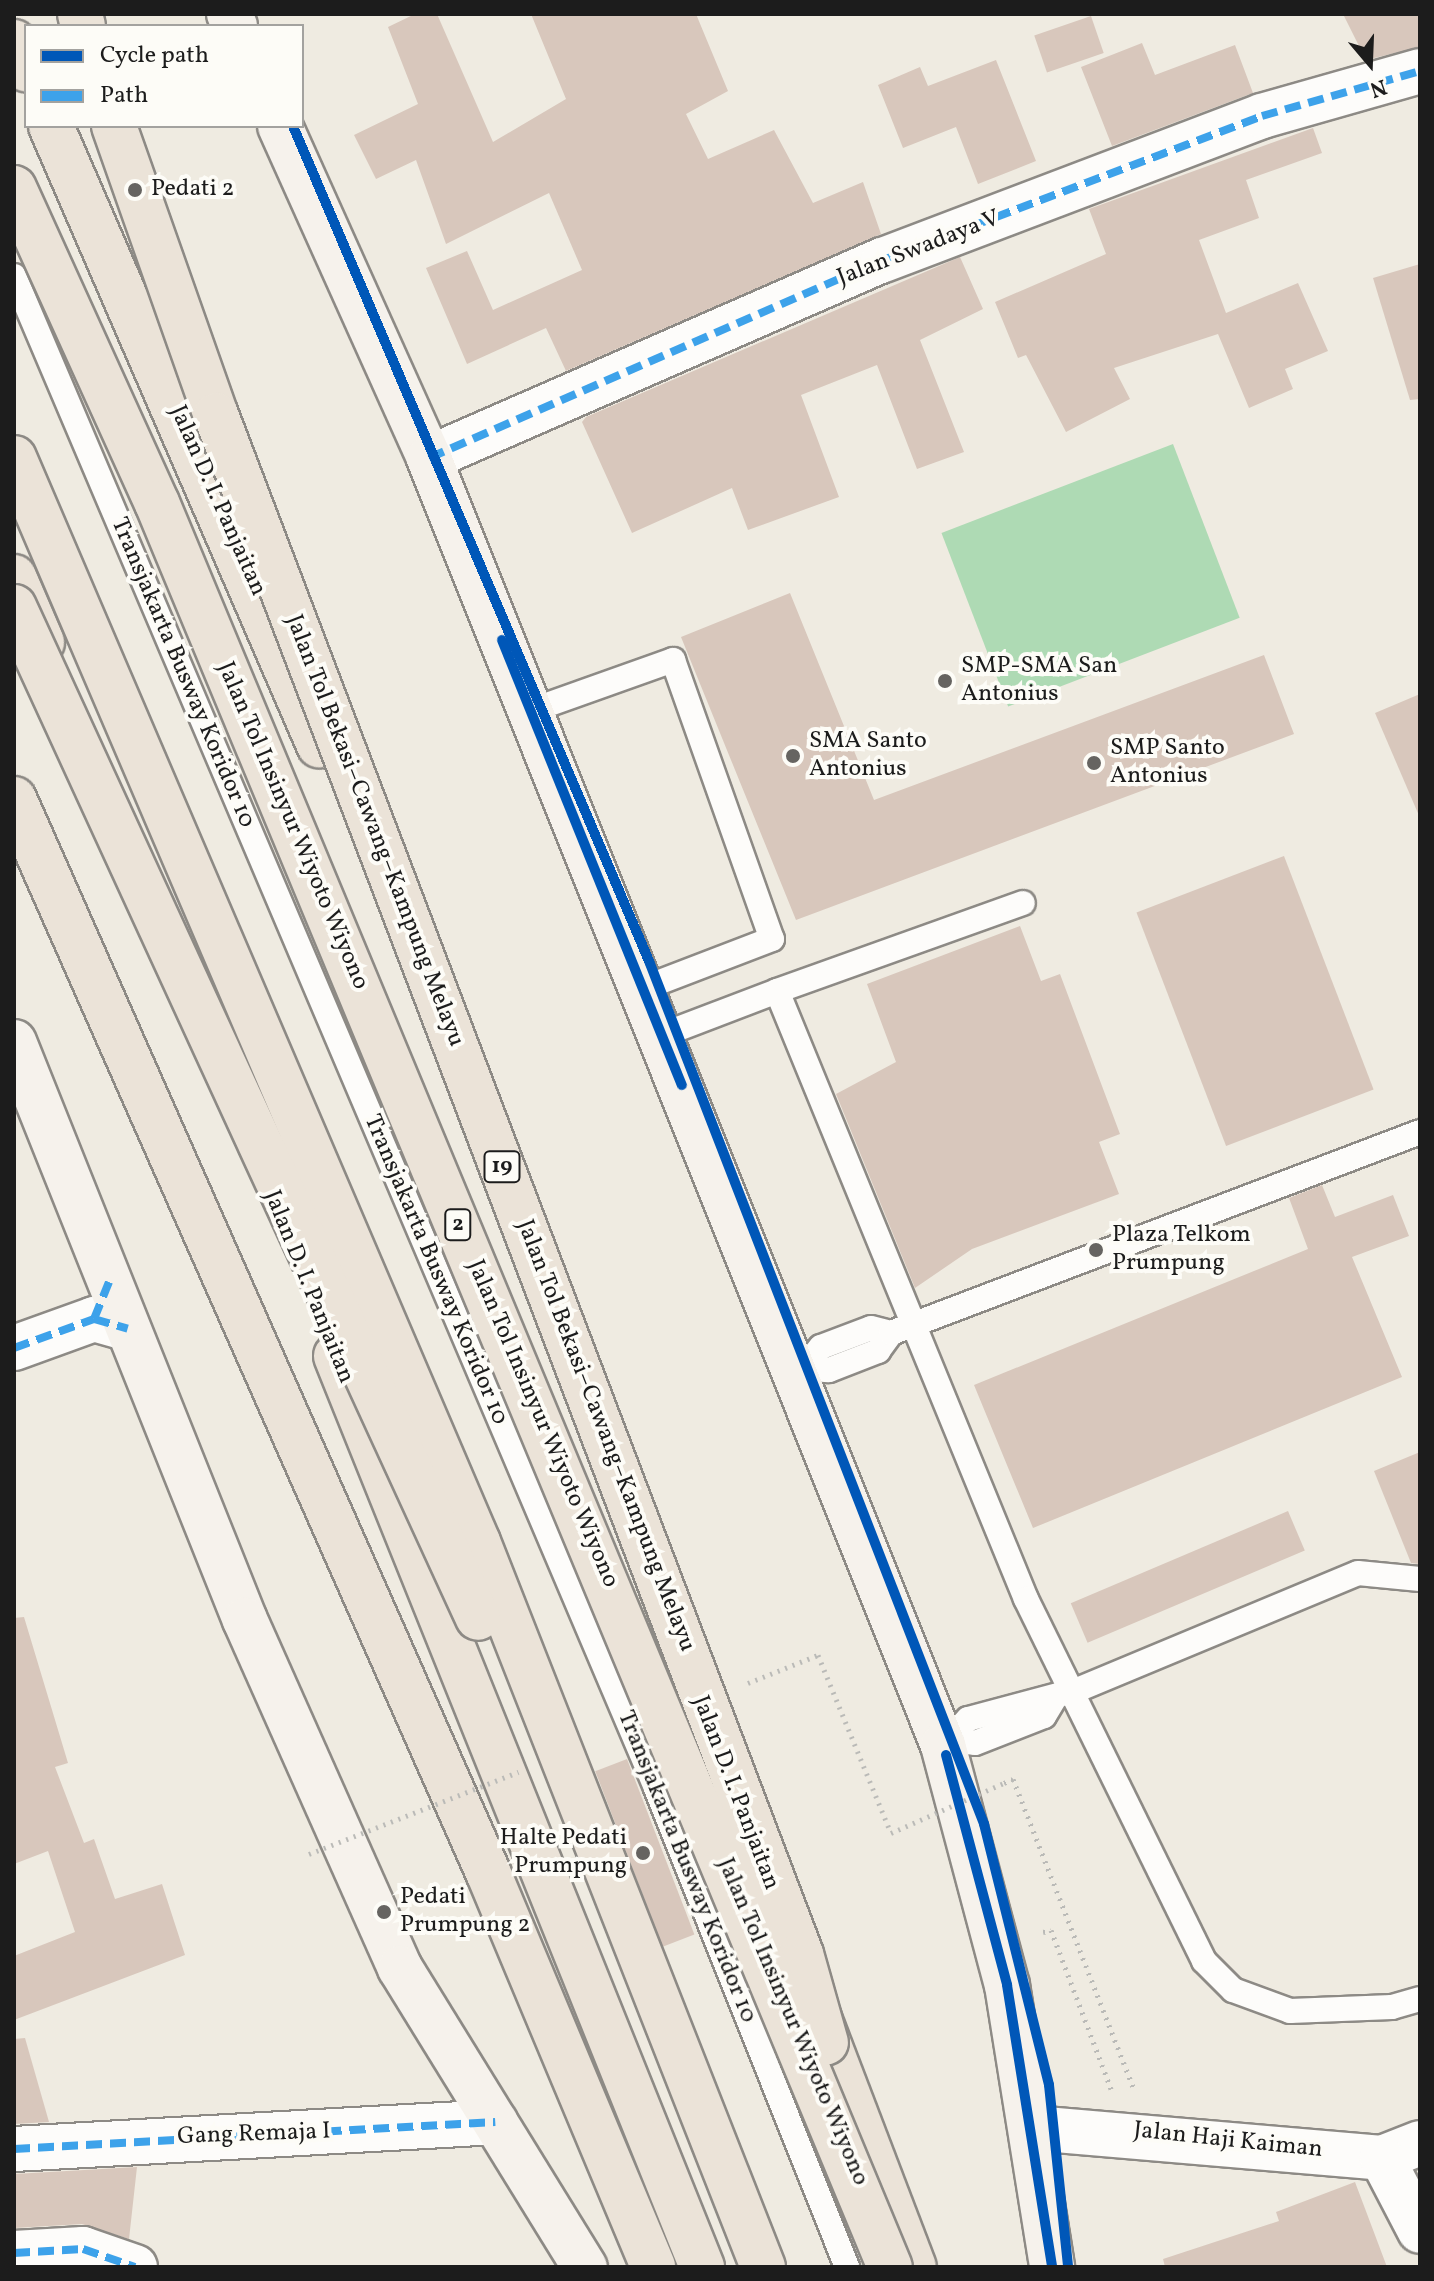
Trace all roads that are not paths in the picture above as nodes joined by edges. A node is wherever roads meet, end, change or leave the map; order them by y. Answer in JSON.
{"nodes":[{"id":1,"x":14,"y":42,"type":"edge"},
{"id":2,"x":24,"y":64,"type":"edge"},
{"id":3,"x":1420,"y":71,"type":"edge"},
{"id":4,"x":52,"y":128,"type":"edge"},
{"id":5,"x":115,"y":128,"type":"edge"},
{"id":6,"x":281,"y":128,"type":"edge"},
{"id":7,"x":14,"y":188,"type":"edge"},
{"id":8,"x":14,"y":276,"type":"edge"},
{"id":9,"x":14,"y":458,"type":"edge"},
{"id":10,"x":429,"y":458,"type":"junction"},
{"id":11,"x":14,"y":490,"type":"edge"},
{"id":12,"x":14,"y":577,"type":"edge"},
{"id":13,"x":14,"y":607,"type":"edge"},
{"id":14,"x":530,"y":711,"type":"junction"},
{"id":15,"x":14,"y":799,"type":"edge"},
{"id":16,"x":1023,"y":903,"type":"dead end"},
{"id":17,"x":642,"y":989,"type":"junction"},
{"id":18,"x":777,"y":991,"type":"junction"},
{"id":19,"x":662,"y":1035,"type":"junction"},
{"id":20,"x":14,"y":1042,"type":"edge"},
{"id":21,"x":1420,"y":1132,"type":"edge"},
{"id":22,"x":110,"y":1310,"type":"junction"},
{"id":23,"x":900,"y":1329,"type":"junction"},
{"id":24,"x":14,"y":1348,"type":"edge"},
{"id":25,"x":802,"y":1366,"type":"junction"},
{"id":26,"x":1420,"y":1579,"type":"edge"},
{"id":27,"x":1066,"y":1694,"type":"junction"},
{"id":28,"x":948,"y":1743,"type":"junction"},
{"id":29,"x":1420,"y":1999,"type":"edge"},
{"id":30,"x":703,"y":2116,"type":"junction"},
{"id":31,"x":495,"y":2122,"type":"junction"},
{"id":32,"x":1033,"y":2128,"type":"junction"},
{"id":33,"x":14,"y":2149,"type":"edge"},
{"id":34,"x":1401,"y":2150,"type":"edge"},
{"id":35,"x":872,"y":2214,"type":"junction"},
{"id":36,"x":1420,"y":2231,"type":"edge"},
{"id":37,"x":14,"y":2253,"type":"edge"},
{"id":38,"x":135,"y":2267,"type":"edge"},
{"id":39,"x":585,"y":2267,"type":"edge"},
{"id":40,"x":653,"y":2267,"type":"edge"},
{"id":41,"x":702,"y":2267,"type":"edge"},
{"id":42,"x":760,"y":2267,"type":"edge"},
{"id":43,"x":847,"y":2267,"type":"edge"},
{"id":44,"x":890,"y":2267,"type":"edge"},
{"id":45,"x":914,"y":2267,"type":"edge"},
{"id":46,"x":1052,"y":2267,"type":"edge"}],
"edges":[{"from":1,"to":2,"type":"highway"},
{"from":3,"to":10,"type":"street","name":"Jalan Swadaya V"},
{"from":4,"to":45,"type":"highway","name":"Jalan D. I. Panjaitan"},
{"from":5,"to":35,"type":"highway","name":"Jalan Tol Bekasi–Cawang–Kampung Melayu","number":"19","bridge":true},
{"from":6,"to":10,"type":"street"},
{"from":7,"to":35,"type":"highway","name":"Jalan Tol Insinyur Wiyoto Wiyono","number":"2","bridge":true},
{"from":8,"to":43,"type":"lane","name":"Transjakarta Busway Koridor 10"},
{"from":9,"to":30,"type":"highway","bridge":true},
{"from":10,"to":14,"type":"street"},
{"from":11,"to":42,"type":"lane"},
{"from":12,"to":41,"type":"highway","name":"Jalan D. I. Panjaitan"},
{"from":13,"to":30,"type":"highway","bridge":true},
{"from":14,"to":17,"type":"street"},
{"from":14,"to":17,"type":"lane"},
{"from":15,"to":40,"type":"highway"},
{"from":16,"to":18,"type":"lane"},
{"from":17,"to":19,"type":"street"},
{"from":18,"to":19,"type":"lane"},
{"from":18,"to":23,"type":"lane"},
{"from":19,"to":25,"type":"street"},
{"from":20,"to":22,"type":"street"},
{"from":21,"to":23,"type":"lane"},
{"from":22,"to":24,"type":"street"},
{"from":22,"to":31,"type":"street"},
{"from":23,"to":25,"type":"lane"},
{"from":23,"to":27,"type":"lane"},
{"from":25,"to":28,"type":"street"},
{"from":26,"to":27,"type":"lane"},
{"from":27,"to":28,"type":"lane"},
{"from":27,"to":29,"type":"lane"},
{"from":28,"to":32,"type":"street"},
{"from":30,"to":42,"type":"highway","bridge":true},
{"from":31,"to":33,"type":"street","name":"Gang Remaja I"},
{"from":31,"to":39,"type":"street"},
{"from":32,"to":34,"type":"street","name":"Jalan Haji Kaiman"},
{"from":32,"to":46,"type":"street"},
{"from":34,"to":36,"type":"street"},
{"from":35,"to":44,"type":"highway","name":"Jalan Tol Insinyur Wiyoto Wiyono","number":"2","bridge":true},
{"from":37,"to":38,"type":"street"}]}
